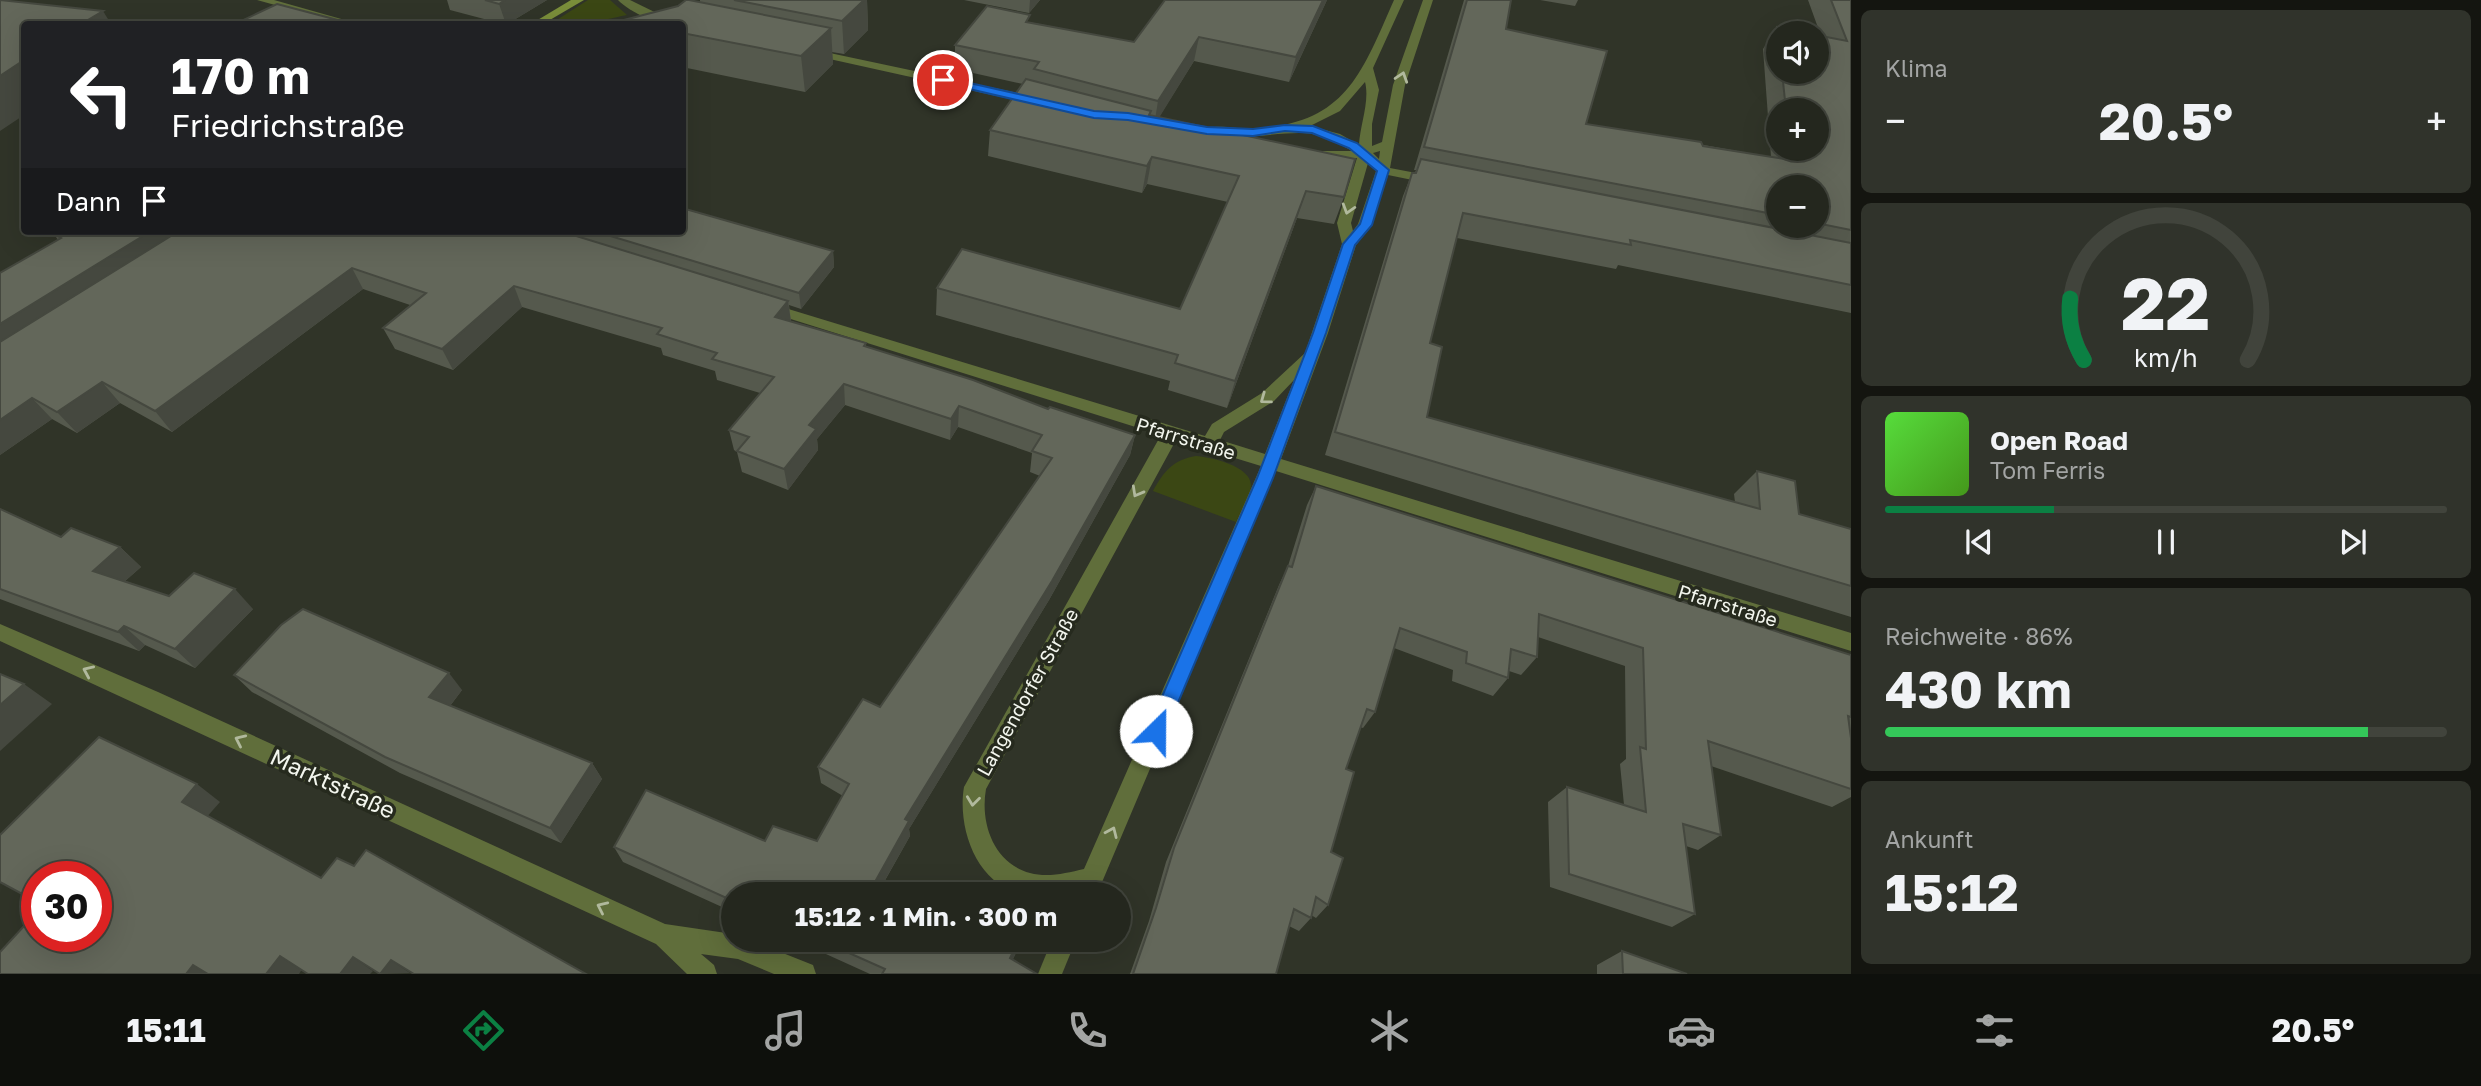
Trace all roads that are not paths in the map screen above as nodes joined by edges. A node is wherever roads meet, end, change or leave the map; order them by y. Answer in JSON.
{"nodes":[{"id":1,"x":262,"y":0,"type":"edge"},
{"id":2,"x":579,"y":0,"type":"edge"},
{"id":3,"x":623,"y":0,"type":"edge"},
{"id":4,"x":1399,"y":0,"type":"edge"},
{"id":5,"x":1428,"y":0,"type":"edge"},
{"id":6,"x":342,"y":21,"type":"edge"},
{"id":7,"x":541,"y":21,"type":"edge"},
{"id":8,"x":668,"y":21,"type":"edge"},
{"id":9,"x":804,"y":51,"type":"edge"},
{"id":10,"x":1367,"y":65,"type":"junction"},
{"id":11,"x":1044,"y":103,"type":"edge"},
{"id":12,"x":1192,"y":128,"type":"edge"},
{"id":13,"x":1285,"y":128,"type":"junction"},
{"id":14,"x":1198,"y":141,"type":"edge"},
{"id":15,"x":1389,"y":144,"type":"junction"},
{"id":16,"x":1230,"y":147,"type":"edge"},
{"id":17,"x":1365,"y":153,"type":"junction"},
{"id":18,"x":1304,"y":154,"type":"edge"},
{"id":19,"x":1319,"y":156,"type":"junction"},
{"id":20,"x":1383,"y":170,"type":"junction"},
{"id":21,"x":1359,"y":175,"type":"junction"},
{"id":22,"x":1443,"y":183,"type":"edge"},
{"id":23,"x":1349,"y":244,"type":"junction"},
{"id":24,"x":756,"y":304,"type":"edge"},
{"id":25,"x":1313,"y":350,"type":"junction"},
{"id":26,"x":1171,"y":433,"type":"junction"},
{"id":27,"x":1209,"y":445,"type":"junction"},
{"id":28,"x":1270,"y":464,"type":"junction"},
{"id":29,"x":0,"y":632,"type":"edge"},
{"id":30,"x":1851,"y":642,"type":"edge"},
{"id":31,"x":1022,"y":882,"type":"edge"},
{"id":32,"x":1090,"y":882,"type":"edge"},
{"id":33,"x":664,"y":936,"type":"junction"},
{"id":34,"x":1059,"y":952,"type":"edge"},
{"id":35,"x":705,"y":974,"type":"edge"},
{"id":36,"x":804,"y":974,"type":"edge"},
{"id":37,"x":1050,"y":974,"type":"edge"}],
"edges":[{"from":1,"to":6,"type":"street"},
{"from":2,"to":7,"type":"street"},
{"from":3,"to":8,"type":"street"},
{"from":4,"to":10,"type":"street"},
{"from":15,"to":5,"type":"street","name":"Langendorfer Straße","one_way":true},
{"from":9,"to":11,"type":"street"},
{"from":10,"to":13,"type":"street"},
{"from":10,"to":17,"type":"street","name":"Langendorfer Straße"},
{"from":12,"to":13,"type":"street"},
{"from":13,"to":17,"type":"street"},
{"from":14,"to":16,"type":"street"},
{"from":15,"to":17,"type":"street"},
{"from":15,"to":20,"type":"street","name":"Langendorfer Straße"},
{"from":17,"to":19,"type":"street"},
{"from":17,"to":20,"type":"street"},
{"from":17,"to":21,"type":"street","name":"Langendorfer Straße"},
{"from":18,"to":19,"type":"street"},
{"from":19,"to":21,"type":"street"},
{"from":20,"to":22,"type":"street"},
{"from":20,"to":23,"type":"street","name":"Langendorfer Straße"},
{"from":21,"to":23,"type":"street","name":"Langendorfer Straße","one_way":true},
{"from":23,"to":25,"type":"street","name":"Langendorfer Straße"},
{"from":24,"to":26,"type":"street","name":"Pfarrstraße"},
{"from":25,"to":27,"type":"street","name":"Langendorfer Straße","one_way":true},
{"from":25,"to":28,"type":"street","name":"Langendorfer Straße"},
{"from":26,"to":27,"type":"street","name":"Pfarrstraße"},
{"from":26,"to":31,"type":"street","name":"Langendorfer Straße","one_way":true},
{"from":27,"to":28,"type":"street","name":"Pfarrstraße"},
{"from":28,"to":30,"type":"street","name":"Pfarrstraße"},
{"from":32,"to":28,"type":"street","name":"Langendorfer Straße","one_way":true},
{"from":33,"to":29,"type":"street","name":"Marktstraße","one_way":true},
{"from":33,"to":35,"type":"street","name":"Marktstraße"},
{"from":33,"to":36,"type":"street","name":"Marktstraße"},
{"from":34,"to":37,"type":"street"}]}
